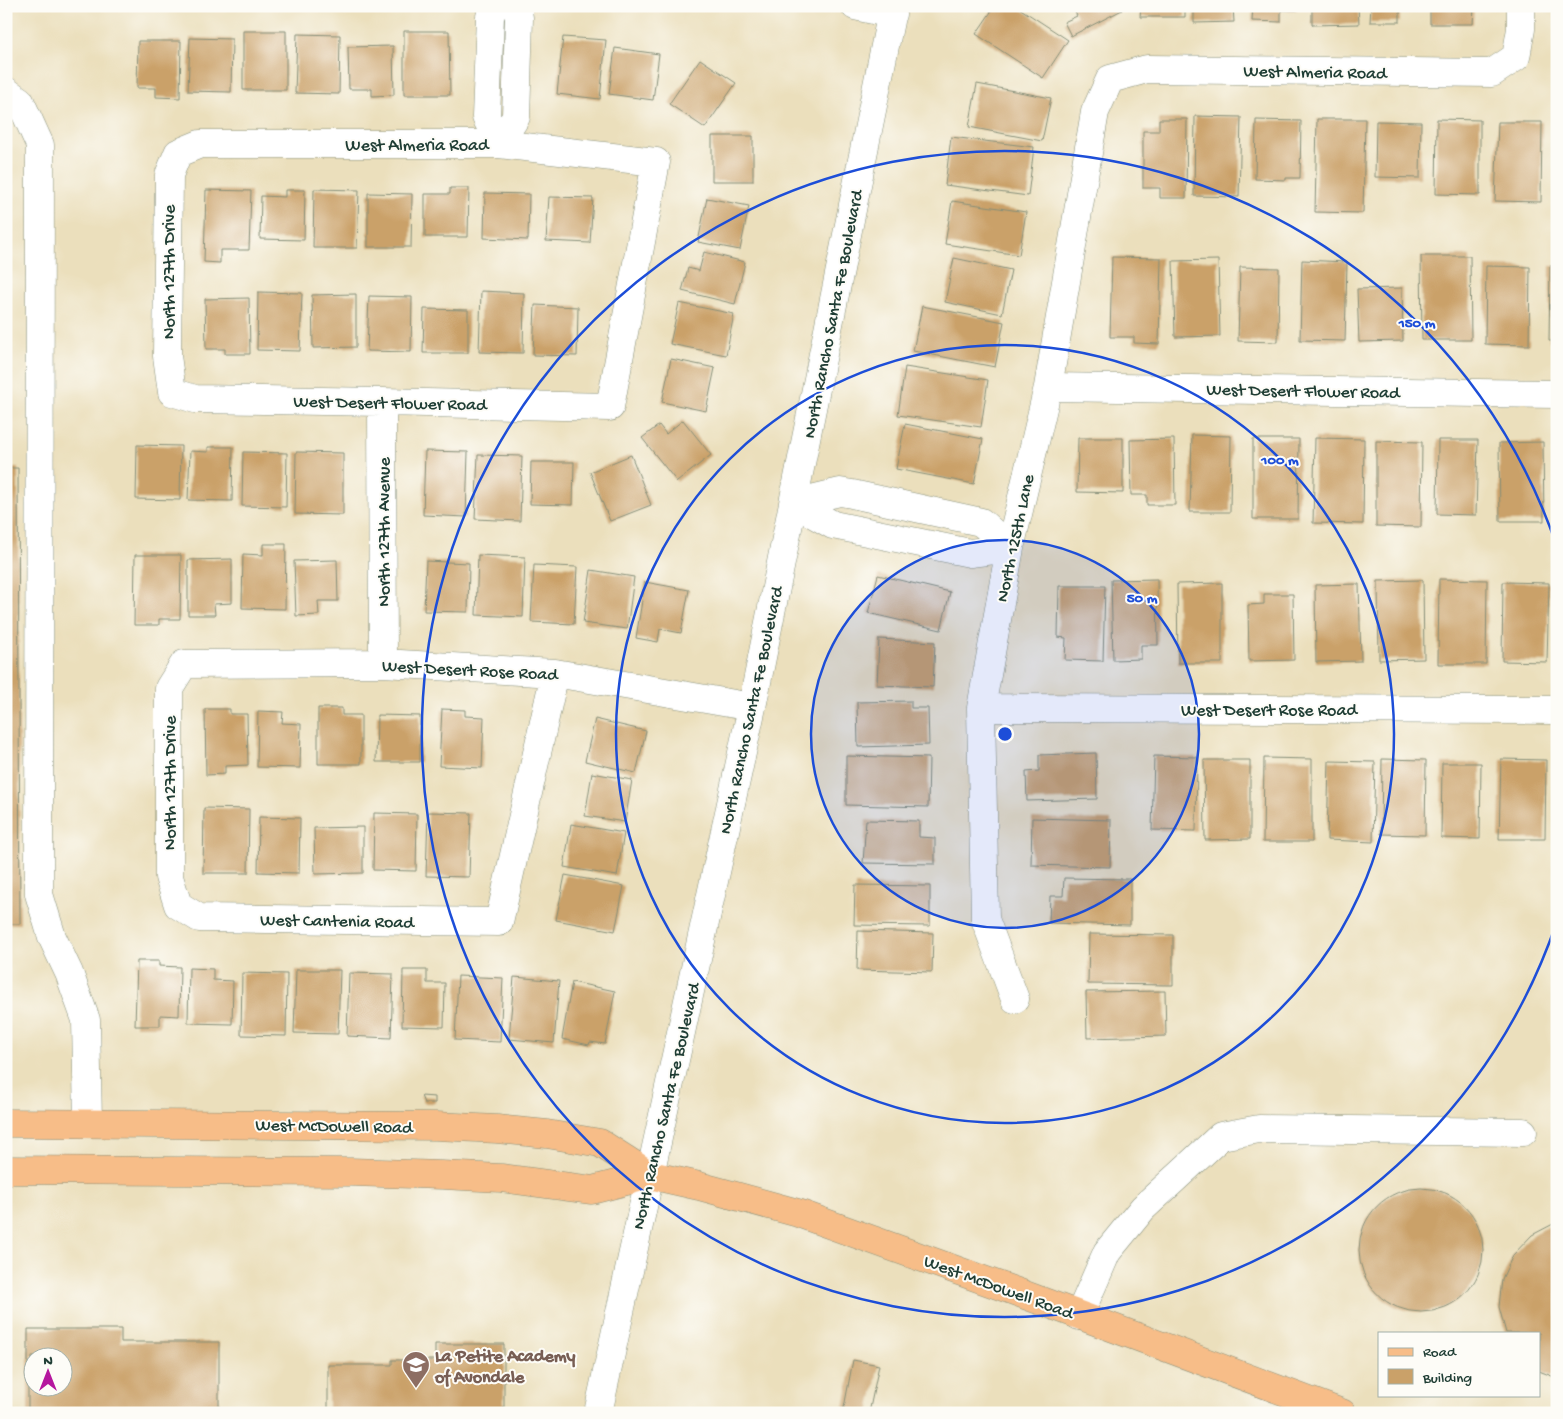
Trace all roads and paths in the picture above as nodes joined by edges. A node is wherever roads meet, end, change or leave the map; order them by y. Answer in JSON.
{"nodes":[{"id":1,"x":492,"y":6,"type":"edge"},
{"id":2,"x":517,"y":6,"type":"edge"},
{"id":3,"x":855,"y":6,"type":"edge"},
{"id":4,"x":1521,"y":6,"type":"edge"},
{"id":5,"x":893,"y":10,"type":"edge"},
{"id":6,"x":1110,"y":79,"type":"joint"},
{"id":7,"x":6,"y":92,"type":"edge"},
{"id":8,"x":499,"y":144,"type":"junction"},
{"id":9,"x":178,"y":153,"type":"joint"},
{"id":10,"x":1048,"y":386,"type":"junction"},
{"id":11,"x":172,"y":392,"type":"joint"},
{"id":12,"x":1557,"y":394,"type":"edge"},
{"id":13,"x":382,"y":402,"type":"junction"},
{"id":14,"x":610,"y":407,"type":"joint"},
{"id":15,"x":794,"y":503,"type":"junction"},
{"id":16,"x":1010,"y":548,"type":"junction"},
{"id":17,"x":383,"y":663,"type":"junction"},
{"id":18,"x":184,"y":664,"type":"joint"},
{"id":19,"x":555,"y":673,"type":"junction"},
{"id":20,"x":752,"y":707,"type":"junction"},
{"id":21,"x":981,"y":708,"type":"junction"},
{"id":22,"x":1557,"y":710,"type":"edge"},
{"id":23,"x":178,"y":905,"type":"joint"},
{"id":24,"x":1015,"y":999,"type":"dead end"},
{"id":25,"x":6,"y":1123,"type":"edge"},
{"id":26,"x":88,"y":1123,"type":"junction"},
{"id":27,"x":1523,"y":1132,"type":"dead end"},
{"id":28,"x":6,"y":1170,"type":"edge"},
{"id":29,"x":650,"y":1175,"type":"junction"},
{"id":30,"x":1079,"y":1316,"type":"junction"},
{"id":31,"x":598,"y":1413,"type":"edge"},
{"id":32,"x":1342,"y":1413,"type":"edge"}],
"edges":[{"from":1,"to":8,"type":"street"},
{"from":2,"to":8,"type":"street"},
{"from":3,"to":5,"type":"street"},
{"from":4,"to":6,"type":"street","name":"West Almeria Road"},
{"from":5,"to":15,"type":"street","name":"North Rancho Santa Fe Boulevard"},
{"from":6,"to":10,"type":"street","name":"North 125th Lane"},
{"from":7,"to":26,"type":"street"},
{"from":8,"to":9,"type":"street","name":"West Almeria Road"},
{"from":8,"to":14,"type":"street","name":"West Almeria Road"},
{"from":9,"to":11,"type":"street","name":"North 127th Drive"},
{"from":10,"to":12,"type":"street","name":"West Desert Flower Road"},
{"from":10,"to":16,"type":"street","name":"North 125th Lane"},
{"from":11,"to":13,"type":"street","name":"West Desert Flower Road"},
{"from":13,"to":14,"type":"street","name":"West Desert Flower Road"},
{"from":13,"to":17,"type":"street","name":"North 127th Avenue"},
{"from":15,"to":16,"type":"street"},
{"from":15,"to":20,"type":"street","name":"North Rancho Santa Fe Boulevard"},
{"from":16,"to":21,"type":"street","name":"North 125th Lane"},
{"from":17,"to":18,"type":"street","name":"West Desert Rose Road"},
{"from":17,"to":19,"type":"street","name":"West Desert Rose Road"},
{"from":18,"to":23,"type":"street","name":"North 127th Drive"},
{"from":19,"to":20,"type":"street","name":"West Desert Rose Road"},
{"from":19,"to":23,"type":"street","name":"West Cantenia Road"},
{"from":20,"to":29,"type":"street","name":"North Rancho Santa Fe Boulevard"},
{"from":21,"to":22,"type":"street","name":"West Desert Rose Road"},
{"from":21,"to":24,"type":"street","name":"North 125th Lane"},
{"from":25,"to":26,"type":"main road","name":"West McDowell Road"},
{"from":26,"to":29,"type":"main road","name":"West McDowell Road"},
{"from":27,"to":30,"type":"street"},
{"from":28,"to":29,"type":"main road","name":"West McDowell Road"},
{"from":29,"to":30,"type":"main road","name":"West McDowell Road"},
{"from":29,"to":31,"type":"street","name":"North Rancho Santa Fe Boulevard"},
{"from":30,"to":32,"type":"main road","name":"West McDowell Road"}]}
